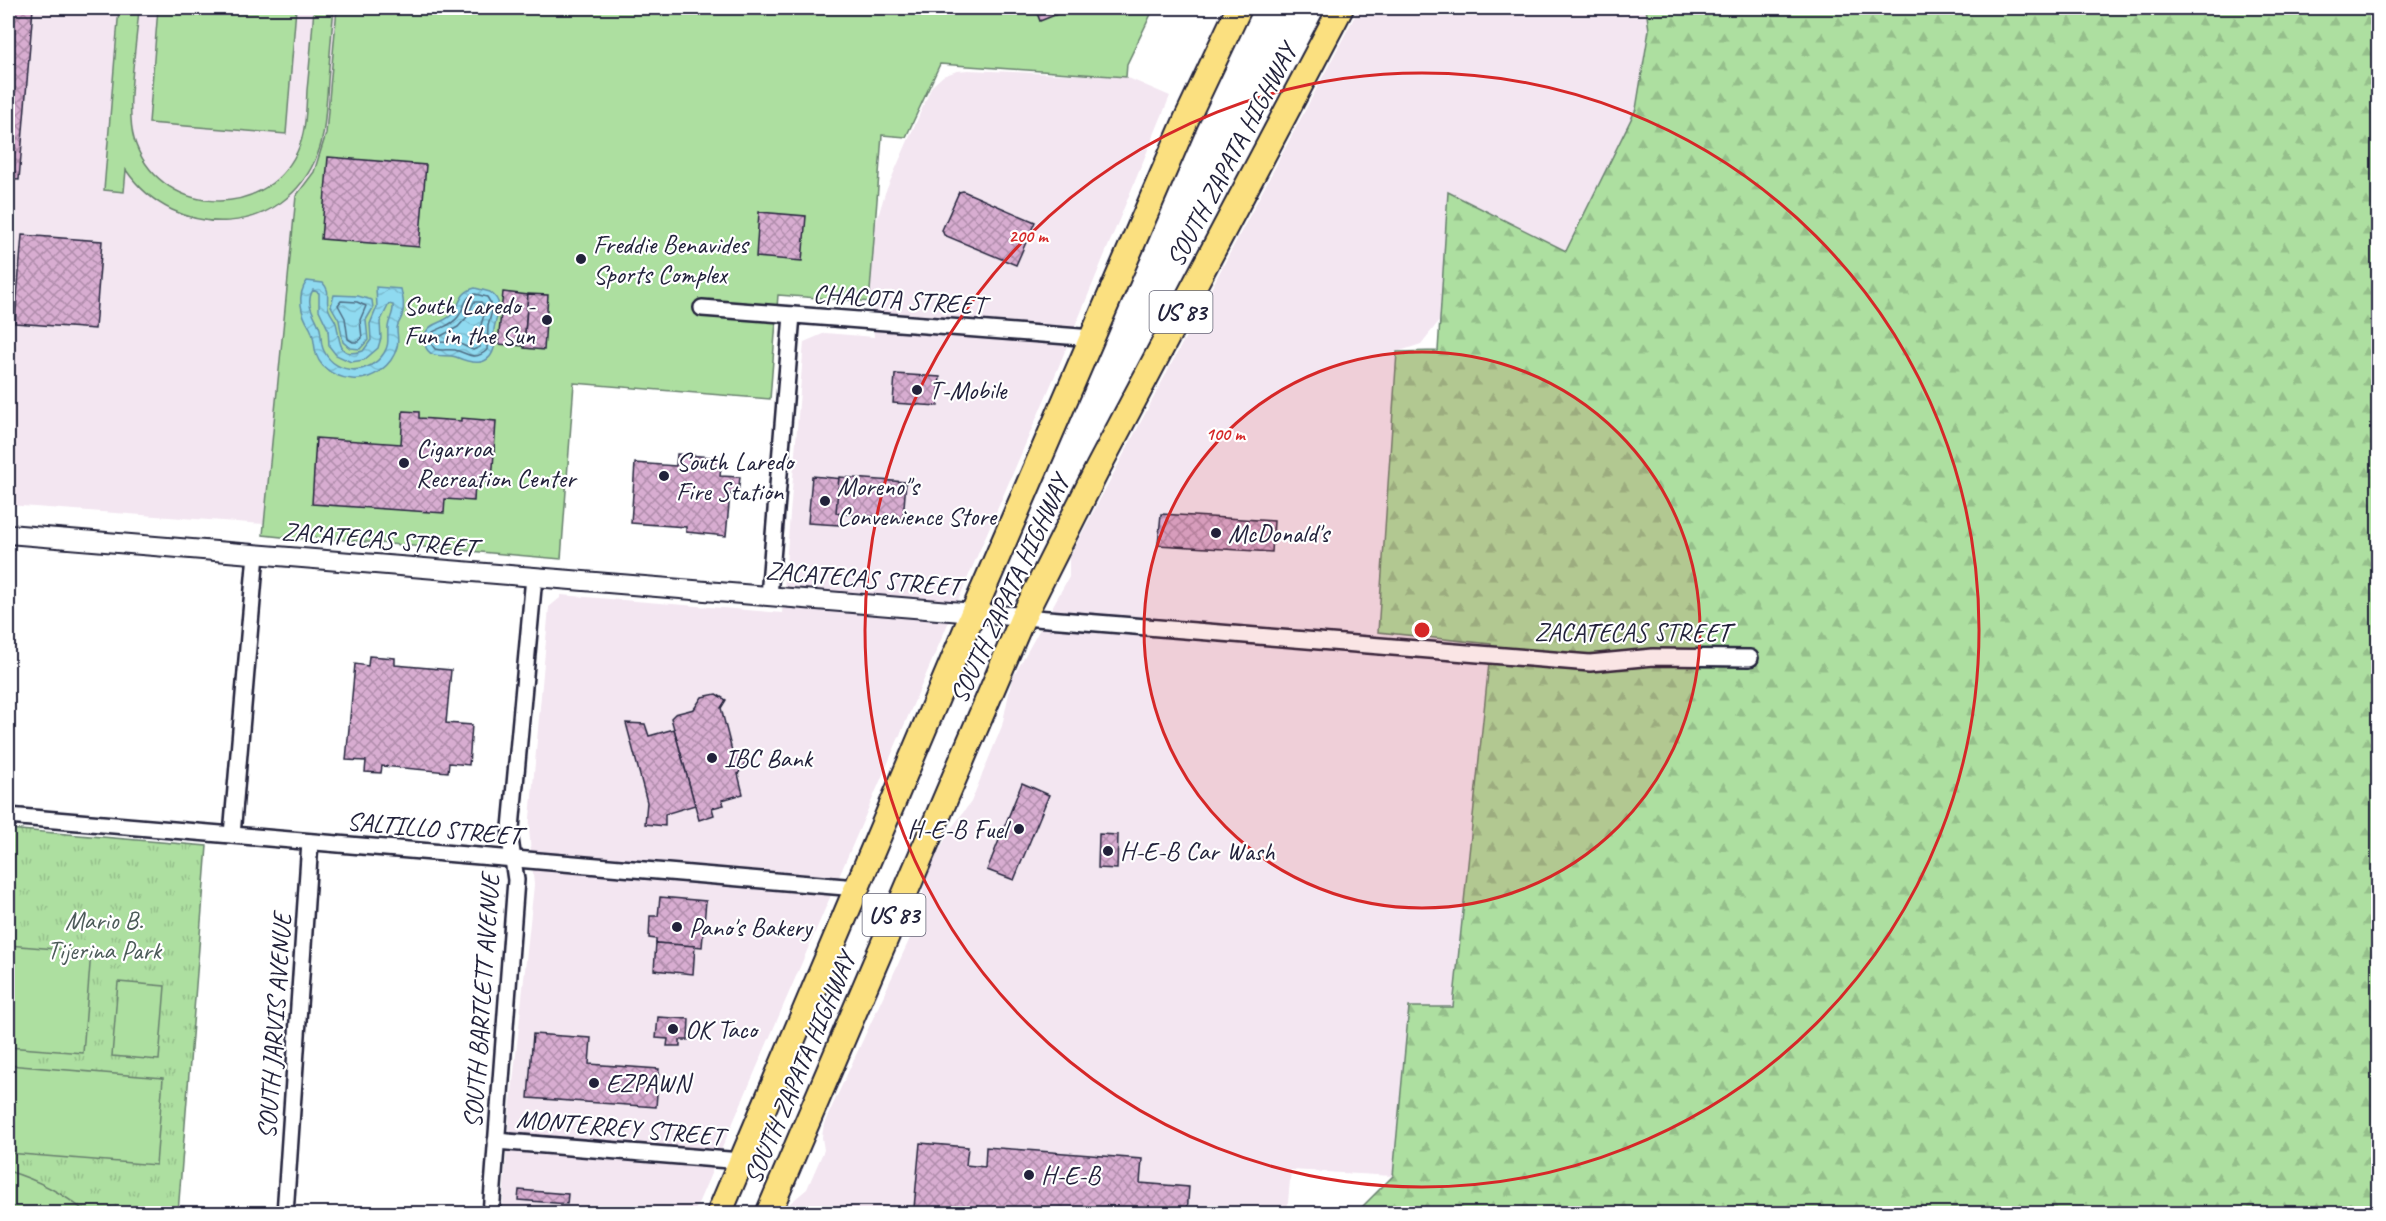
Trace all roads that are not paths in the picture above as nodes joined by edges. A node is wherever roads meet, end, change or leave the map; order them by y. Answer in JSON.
{"nodes":[{"id":1,"x":1239,"y":8,"type":"edge"},
{"id":2,"x":1341,"y":8,"type":"edge"},
{"id":3,"x":702,"y":308,"type":"dead end"},
{"id":4,"x":792,"y":315,"type":"junction"},
{"id":5,"x":1093,"y":338,"type":"junction"},
{"id":6,"x":8,"y":534,"type":"edge"},
{"id":7,"x":256,"y":554,"type":"junction"},
{"id":8,"x":534,"y":577,"type":"junction"},
{"id":9,"x":769,"y":596,"type":"junction"},
{"id":10,"x":973,"y":613,"type":"junction"},
{"id":11,"x":1023,"y":617,"type":"junction"},
{"id":12,"x":1750,"y":658,"type":"dead end"},
{"id":13,"x":8,"y":816,"type":"edge"},
{"id":14,"x":232,"y":835,"type":"junction"},
{"id":15,"x":310,"y":842,"type":"junction"},
{"id":16,"x":513,"y":859,"type":"junction"},
{"id":17,"x":857,"y":888,"type":"junction"},
{"id":18,"x":496,"y":1141,"type":"junction"},
{"id":19,"x":741,"y":1161,"type":"junction"},
{"id":20,"x":285,"y":1214,"type":"edge"},
{"id":21,"x":491,"y":1214,"type":"edge"},
{"id":22,"x":719,"y":1214,"type":"edge"},
{"id":23,"x":768,"y":1214,"type":"edge"}],
"edges":[{"from":1,"to":5,"type":"main road","name":"SOUTH ZAPATA HIGHWAY","number":"US 83"},
{"from":2,"to":11,"type":"main road","name":"SOUTH ZAPATA HIGHWAY","number":"US 83"},
{"from":3,"to":4,"type":"street","name":"CHACOTA STREET"},
{"from":4,"to":5,"type":"street","name":"CHACOTA STREET"},
{"from":4,"to":9,"type":"street"},
{"from":5,"to":10,"type":"main road","name":"SOUTH ZAPATA HIGHWAY","number":"US 83"},
{"from":6,"to":7,"type":"street","name":"ZACATECAS STREET"},
{"from":7,"to":8,"type":"street","name":"ZACATECAS STREET"},
{"from":7,"to":14,"type":"street"},
{"from":8,"to":9,"type":"street","name":"ZACATECAS STREET"},
{"from":8,"to":16,"type":"street","name":"SOUTH BARTLETT AVENUE"},
{"from":9,"to":10,"type":"street","name":"ZACATECAS STREET"},
{"from":10,"to":11,"type":"street","name":"ZACATECAS STREET"},
{"from":10,"to":17,"type":"main road","name":"SOUTH ZAPATA HIGHWAY","number":"US 83"},
{"from":11,"to":12,"type":"street","name":"ZACATECAS STREET"},
{"from":11,"to":23,"type":"main road","name":"SOUTH ZAPATA HIGHWAY","number":"US 83"},
{"from":13,"to":14,"type":"street","name":"SALTILLO STREET"},
{"from":14,"to":15,"type":"street","name":"SALTILLO STREET"},
{"from":15,"to":16,"type":"street","name":"SALTILLO STREET"},
{"from":15,"to":20,"type":"street","name":"SOUTH JARVIS AVENUE"},
{"from":16,"to":17,"type":"street","name":"SALTILLO STREET"},
{"from":16,"to":18,"type":"street","name":"SOUTH BARTLETT AVENUE"},
{"from":17,"to":19,"type":"main road","name":"SOUTH ZAPATA HIGHWAY","number":"US 83"},
{"from":18,"to":19,"type":"street","name":"MONTERREY STREET"},
{"from":18,"to":21,"type":"street","name":"SOUTH BARTLETT AVENUE"},
{"from":19,"to":22,"type":"main road","name":"SOUTH ZAPATA HIGHWAY","number":"US 83"}]}
